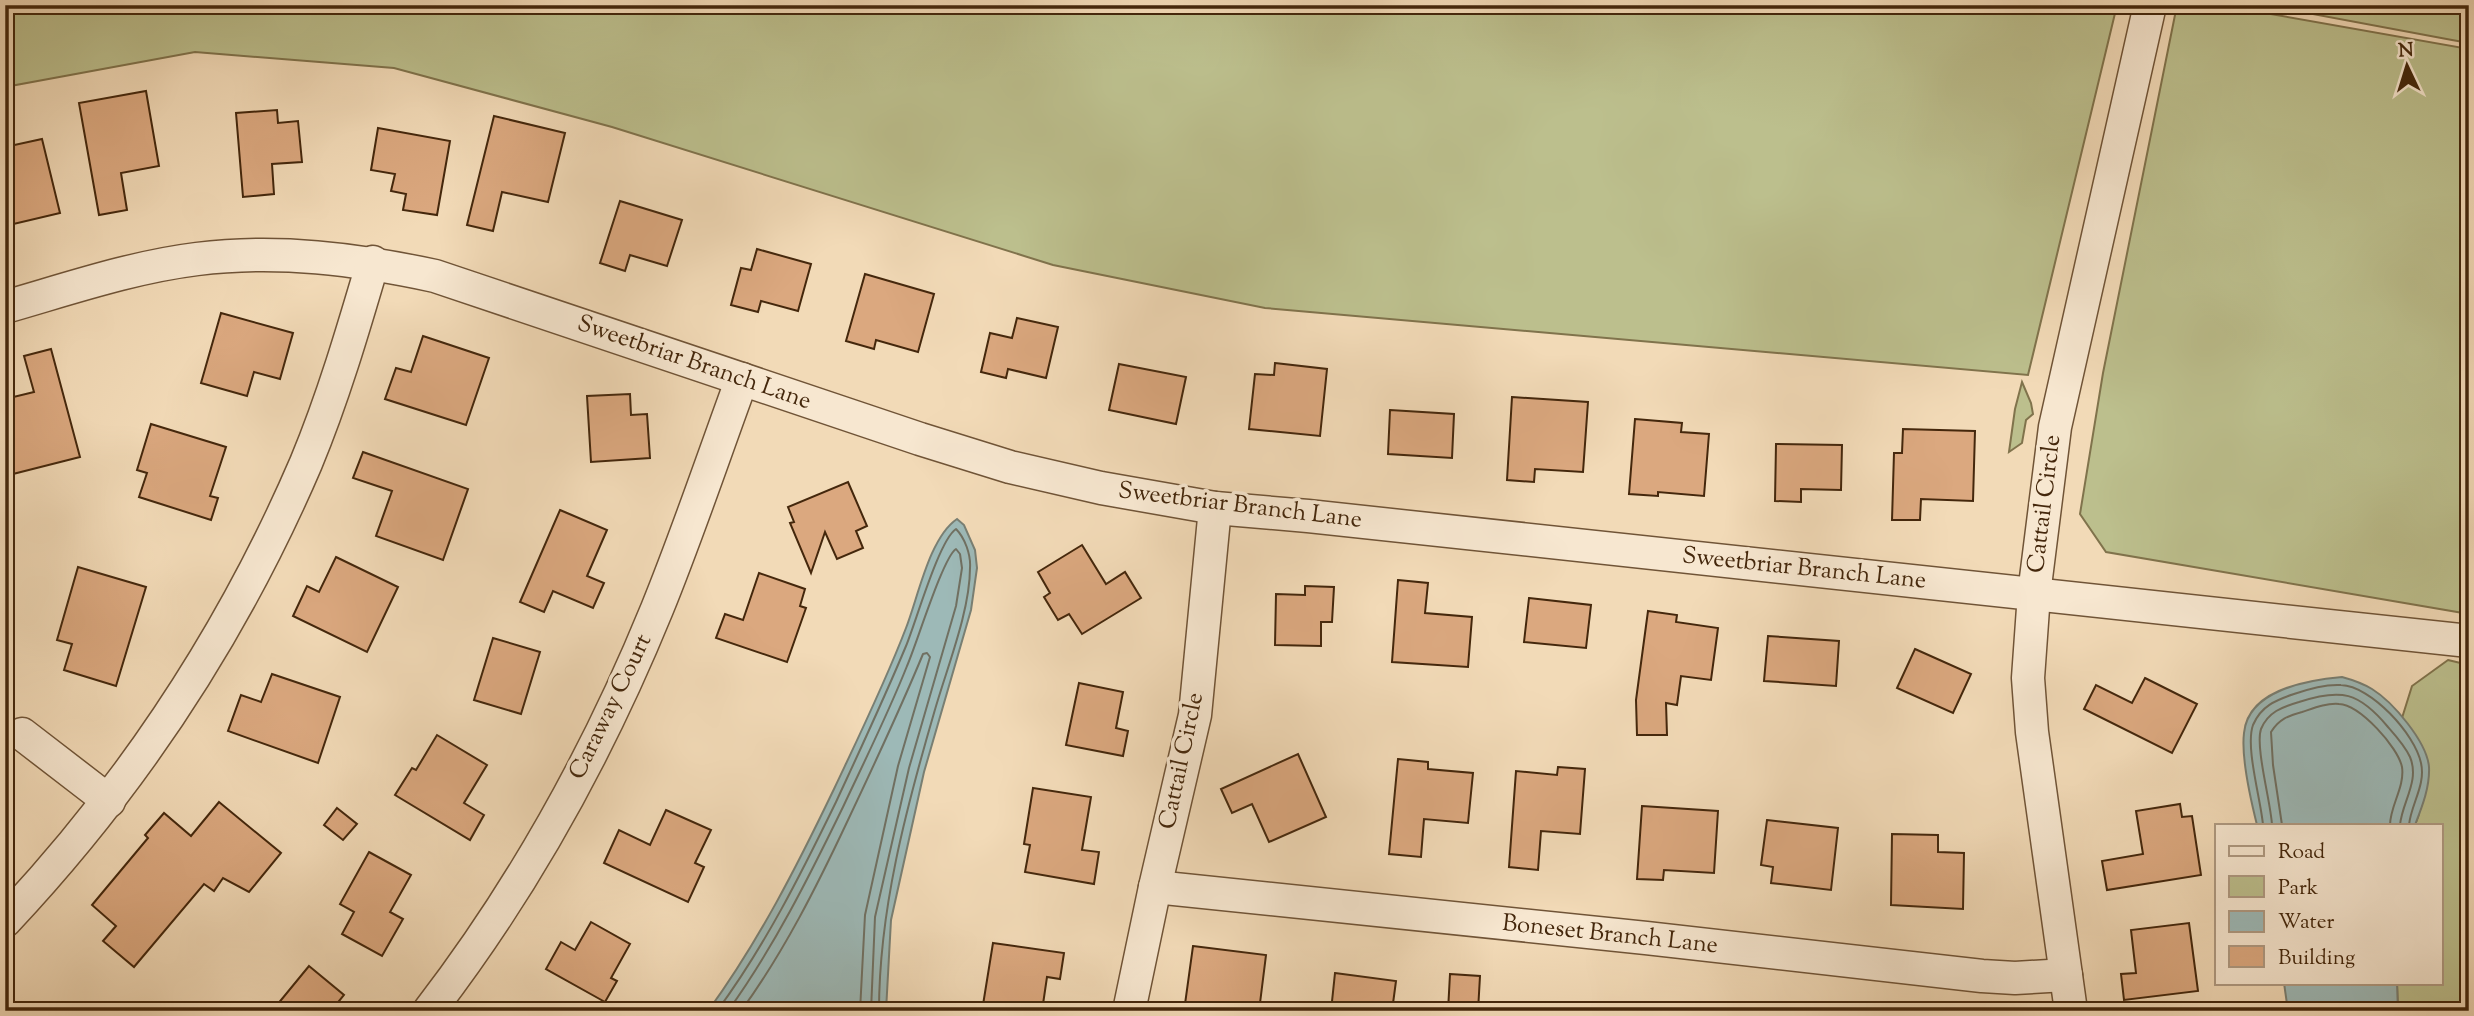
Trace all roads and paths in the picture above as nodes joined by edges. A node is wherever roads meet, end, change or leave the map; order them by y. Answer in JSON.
{"nodes":[{"id":1,"x":2150,"y":5,"type":"edge"},
{"id":2,"x":373,"y":262,"type":"junction"},
{"id":3,"x":5,"y":307,"type":"edge"},
{"id":4,"x":742,"y":379,"type":"junction"},
{"id":5,"x":1215,"y":508,"type":"junction"},
{"id":6,"x":2034,"y":594,"type":"junction"},
{"id":7,"x":2469,"y":641,"type":"edge"},
{"id":8,"x":22,"y":734,"type":"dead end"},
{"id":9,"x":109,"y":801,"type":"junction"},
{"id":10,"x":1155,"y":887,"type":"junction"},
{"id":11,"x":5,"y":921,"type":"edge"},
{"id":12,"x":2066,"y":975,"type":"junction"},
{"id":13,"x":429,"y":1011,"type":"edge"},
{"id":14,"x":1129,"y":1011,"type":"edge"},
{"id":15,"x":2071,"y":1011,"type":"edge"}],
"edges":[{"from":1,"to":6,"type":"street","name":"Cattail Circle"},
{"from":2,"to":3,"type":"street","name":"Sweetbriar Branch Lane"},
{"from":2,"to":4,"type":"street","name":"Sweetbriar Branch Lane"},
{"from":2,"to":9,"type":"street"},
{"from":4,"to":5,"type":"street","name":"Sweetbriar Branch Lane"},
{"from":4,"to":13,"type":"street","name":"Caraway Court"},
{"from":5,"to":6,"type":"street","name":"Sweetbriar Branch Lane"},
{"from":5,"to":10,"type":"street","name":"Cattail Circle"},
{"from":6,"to":7,"type":"street","name":"Sweetbriar Branch Lane"},
{"from":6,"to":12,"type":"street","name":"Cattail Circle"},
{"from":8,"to":9,"type":"street"},
{"from":9,"to":11,"type":"street"},
{"from":10,"to":12,"type":"street","name":"Boneset Branch Lane"},
{"from":10,"to":14,"type":"street","name":"Cattail Circle"},
{"from":12,"to":15,"type":"street","name":"Cattail Circle"}]}
